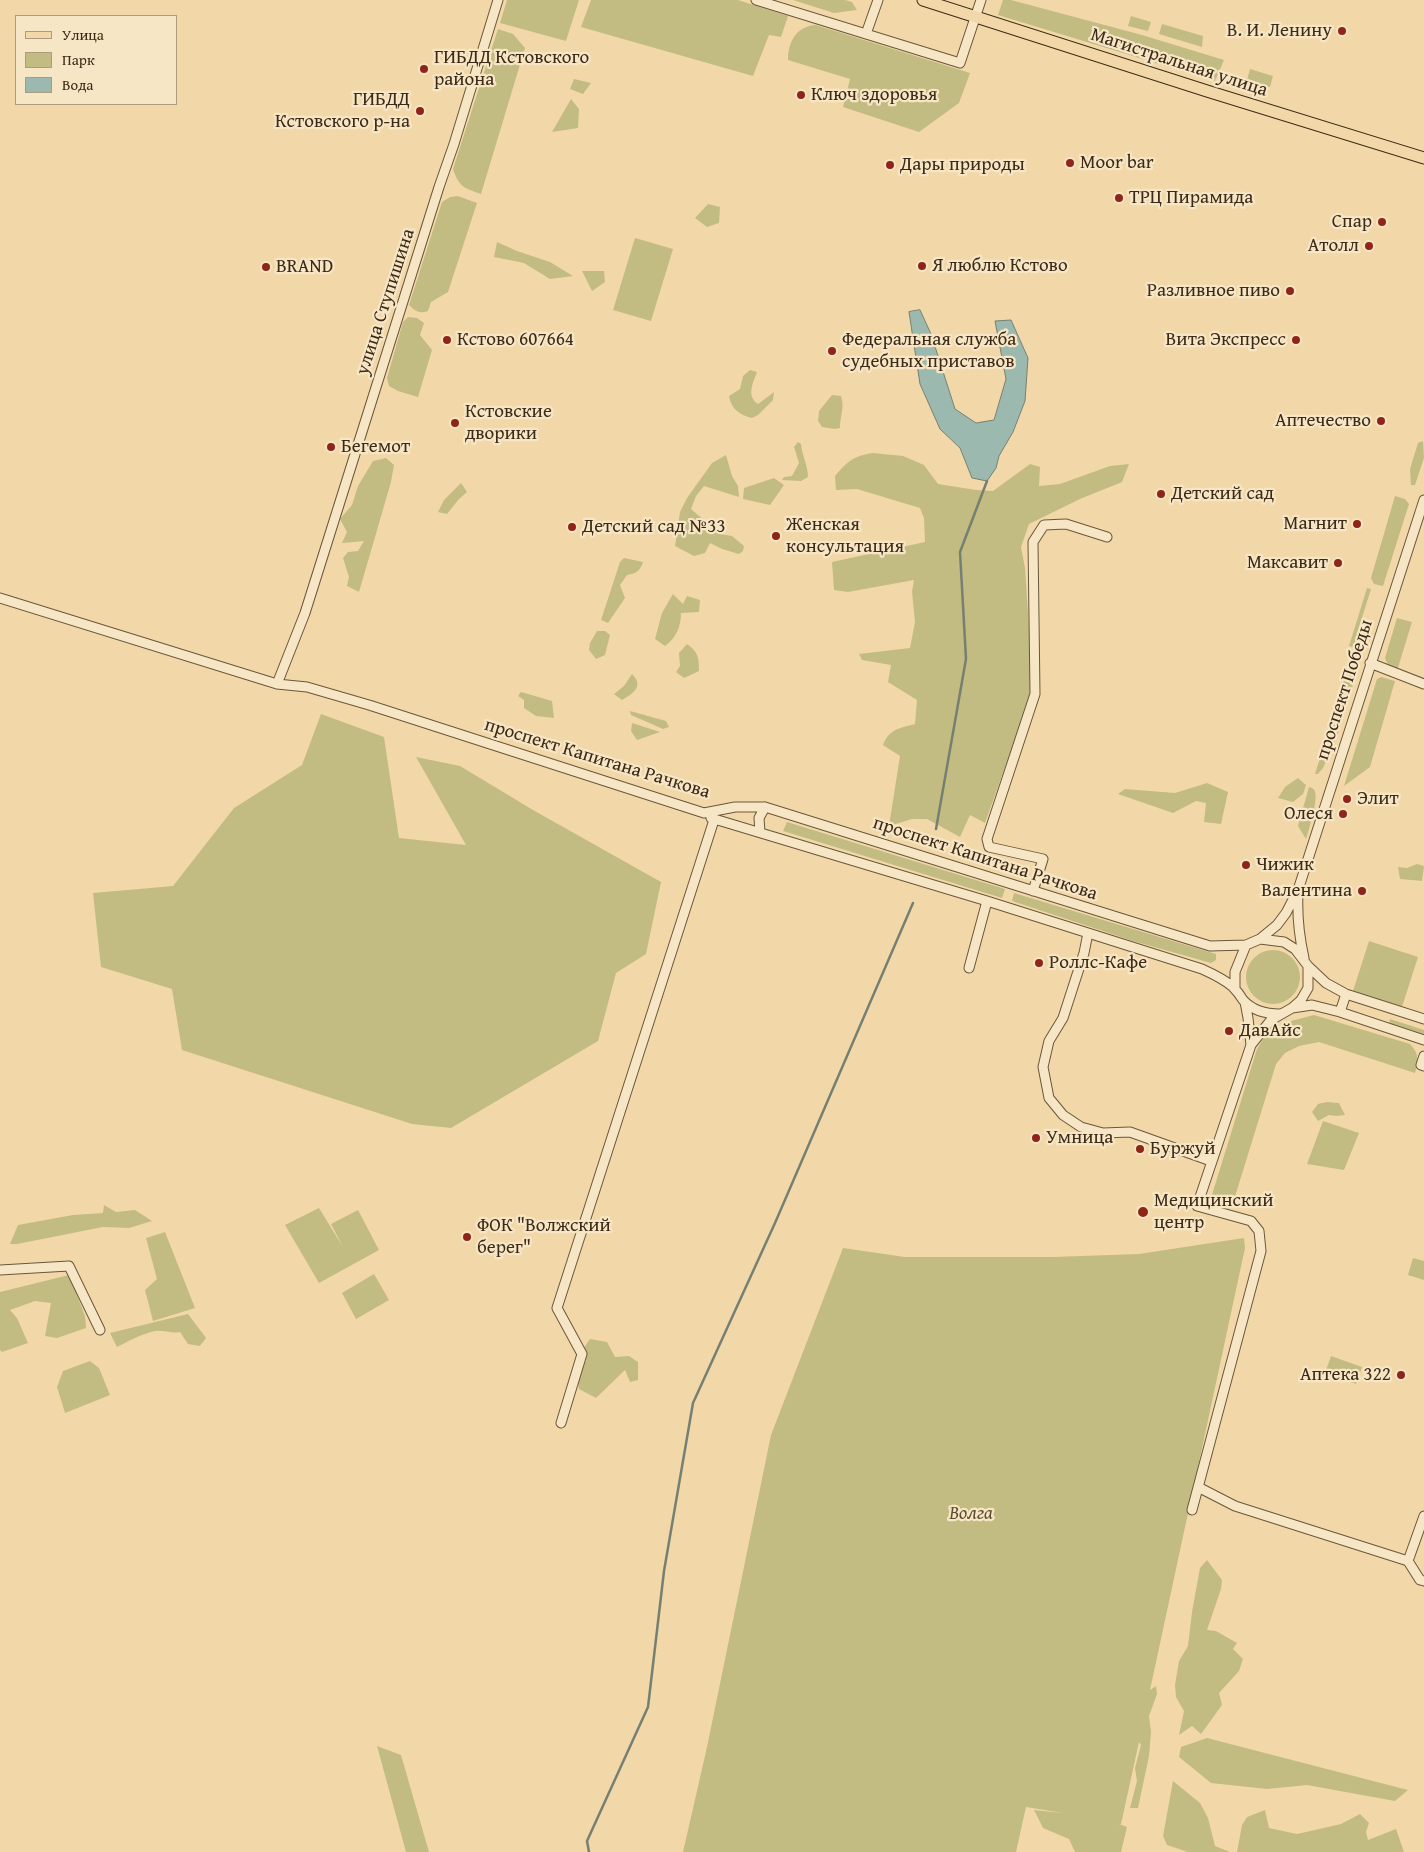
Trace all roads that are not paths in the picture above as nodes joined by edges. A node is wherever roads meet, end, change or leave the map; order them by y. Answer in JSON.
{"nodes":[{"id":1,"x":498,"y":0,"type":"edge"},
{"id":2,"x":756,"y":0,"type":"edge"},
{"id":3,"x":878,"y":0,"type":"edge"},
{"id":4,"x":923,"y":0,"type":"edge"},
{"id":5,"x":981,"y":0,"type":"edge"},
{"id":6,"x":977,"y":16,"type":"junction"},
{"id":7,"x":866,"y":34,"type":"junction"},
{"id":8,"x":1424,"y":158,"type":"edge"},
{"id":9,"x":1424,"y":500,"type":"edge"},
{"id":10,"x":1107,"y":537,"type":"dead end"},
{"id":11,"x":0,"y":598,"type":"edge"},
{"id":12,"x":1370,"y":663,"type":"junction"},
{"id":13,"x":277,"y":684,"type":"junction"},
{"id":14,"x":1424,"y":684,"type":"edge"},
{"id":15,"x":764,"y":807,"type":"junction"},
{"id":16,"x":704,"y":813,"type":"junction"},
{"id":17,"x":714,"y":820,"type":"junction"},
{"id":18,"x":760,"y":832,"type":"junction"},
{"id":19,"x":1298,"y":890,"type":"junction"},
{"id":20,"x":1033,"y":891,"type":"junction"},
{"id":21,"x":988,"y":901,"type":"junction"},
{"id":22,"x":1088,"y":933,"type":"junction"},
{"id":23,"x":1260,"y":939,"type":"junction"},
{"id":24,"x":1246,"y":945,"type":"junction"},
{"id":25,"x":1307,"y":964,"type":"junction"},
{"id":26,"x":969,"y":968,"type":"dead end"},
{"id":27,"x":1235,"y":989,"type":"junction"},
{"id":28,"x":1346,"y":994,"type":"junction"},
{"id":29,"x":1245,"y":1002,"type":"junction"},
{"id":30,"x":1292,"y":1008,"type":"junction"},
{"id":31,"x":1340,"y":1012,"type":"junction"},
{"id":32,"x":1281,"y":1014,"type":"junction"},
{"id":33,"x":1424,"y":1020,"type":"edge"},
{"id":34,"x":1424,"y":1040,"type":"edge"},
{"id":35,"x":1251,"y":1044,"type":"junction"},
{"id":36,"x":1424,"y":1056,"type":"edge"},
{"id":37,"x":1424,"y":1066,"type":"edge"},
{"id":38,"x":1211,"y":1162,"type":"junction"},
{"id":39,"x":0,"y":1270,"type":"edge"},
{"id":40,"x":100,"y":1330,"type":"dead end"},
{"id":41,"x":561,"y":1423,"type":"dead end"},
{"id":42,"x":1198,"y":1487,"type":"junction"},
{"id":43,"x":1192,"y":1510,"type":"dead end"},
{"id":44,"x":1424,"y":1516,"type":"edge"},
{"id":45,"x":1408,"y":1561,"type":"junction"},
{"id":46,"x":1424,"y":1581,"type":"edge"}],
"edges":[{"from":1,"to":13,"type":"street","name":"улица Ступишина"},
{"from":2,"to":7,"type":"street"},
{"from":3,"to":7,"type":"street"},
{"from":4,"to":6,"type":"main road","name":"Магистральная улица"},
{"from":5,"to":6,"type":"street"},
{"from":6,"to":7,"type":"street"},
{"from":6,"to":8,"type":"main road","name":"Магистральная улица"},
{"from":9,"to":12,"type":"street","name":"проспект Победы"},
{"from":10,"to":20,"type":"street"},
{"from":11,"to":13,"type":"street","name":"проспект Капитана Рачкова"},
{"from":12,"to":14,"type":"street"},
{"from":12,"to":19,"type":"street","name":"проспект Победы"},
{"from":13,"to":16,"type":"street","name":"проспект Капитана Рачкова"},
{"from":15,"to":16,"type":"street","name":"проспект Капитана Рачкова"},
{"from":15,"to":18,"type":"street"},
{"from":15,"to":20,"type":"street","name":"проспект Капитана Рачкова"},
{"from":16,"to":17,"type":"street"},
{"from":17,"to":18,"type":"street"},
{"from":17,"to":41,"type":"street"},
{"from":18,"to":21,"type":"street"},
{"from":19,"to":23,"type":"street"},
{"from":19,"to":25,"type":"street"},
{"from":20,"to":24,"type":"street","name":"проспект Капитана Рачкова"},
{"from":21,"to":22,"type":"street"},
{"from":21,"to":26,"type":"street"},
{"from":22,"to":27,"type":"street"},
{"from":22,"to":38,"type":"street"},
{"from":23,"to":24,"type":"street"},
{"from":23,"to":25,"type":"street"},
{"from":24,"to":27,"type":"street"},
{"from":25,"to":28,"type":"street"},
{"from":25,"to":30,"type":"street"},
{"from":27,"to":29,"type":"street"},
{"from":28,"to":31,"type":"street"},
{"from":28,"to":33,"type":"street"},
{"from":29,"to":32,"type":"street"},
{"from":29,"to":35,"type":"street"},
{"from":30,"to":31,"type":"street"},
{"from":30,"to":32,"type":"street"},
{"from":31,"to":34,"type":"street"},
{"from":32,"to":35,"type":"street"},
{"from":35,"to":38,"type":"street"},
{"from":36,"to":37,"type":"street"},
{"from":38,"to":42,"type":"street"},
{"from":39,"to":40,"type":"street"},
{"from":42,"to":43,"type":"street"},
{"from":42,"to":45,"type":"street"},
{"from":44,"to":45,"type":"street"},
{"from":45,"to":46,"type":"street"}]}
